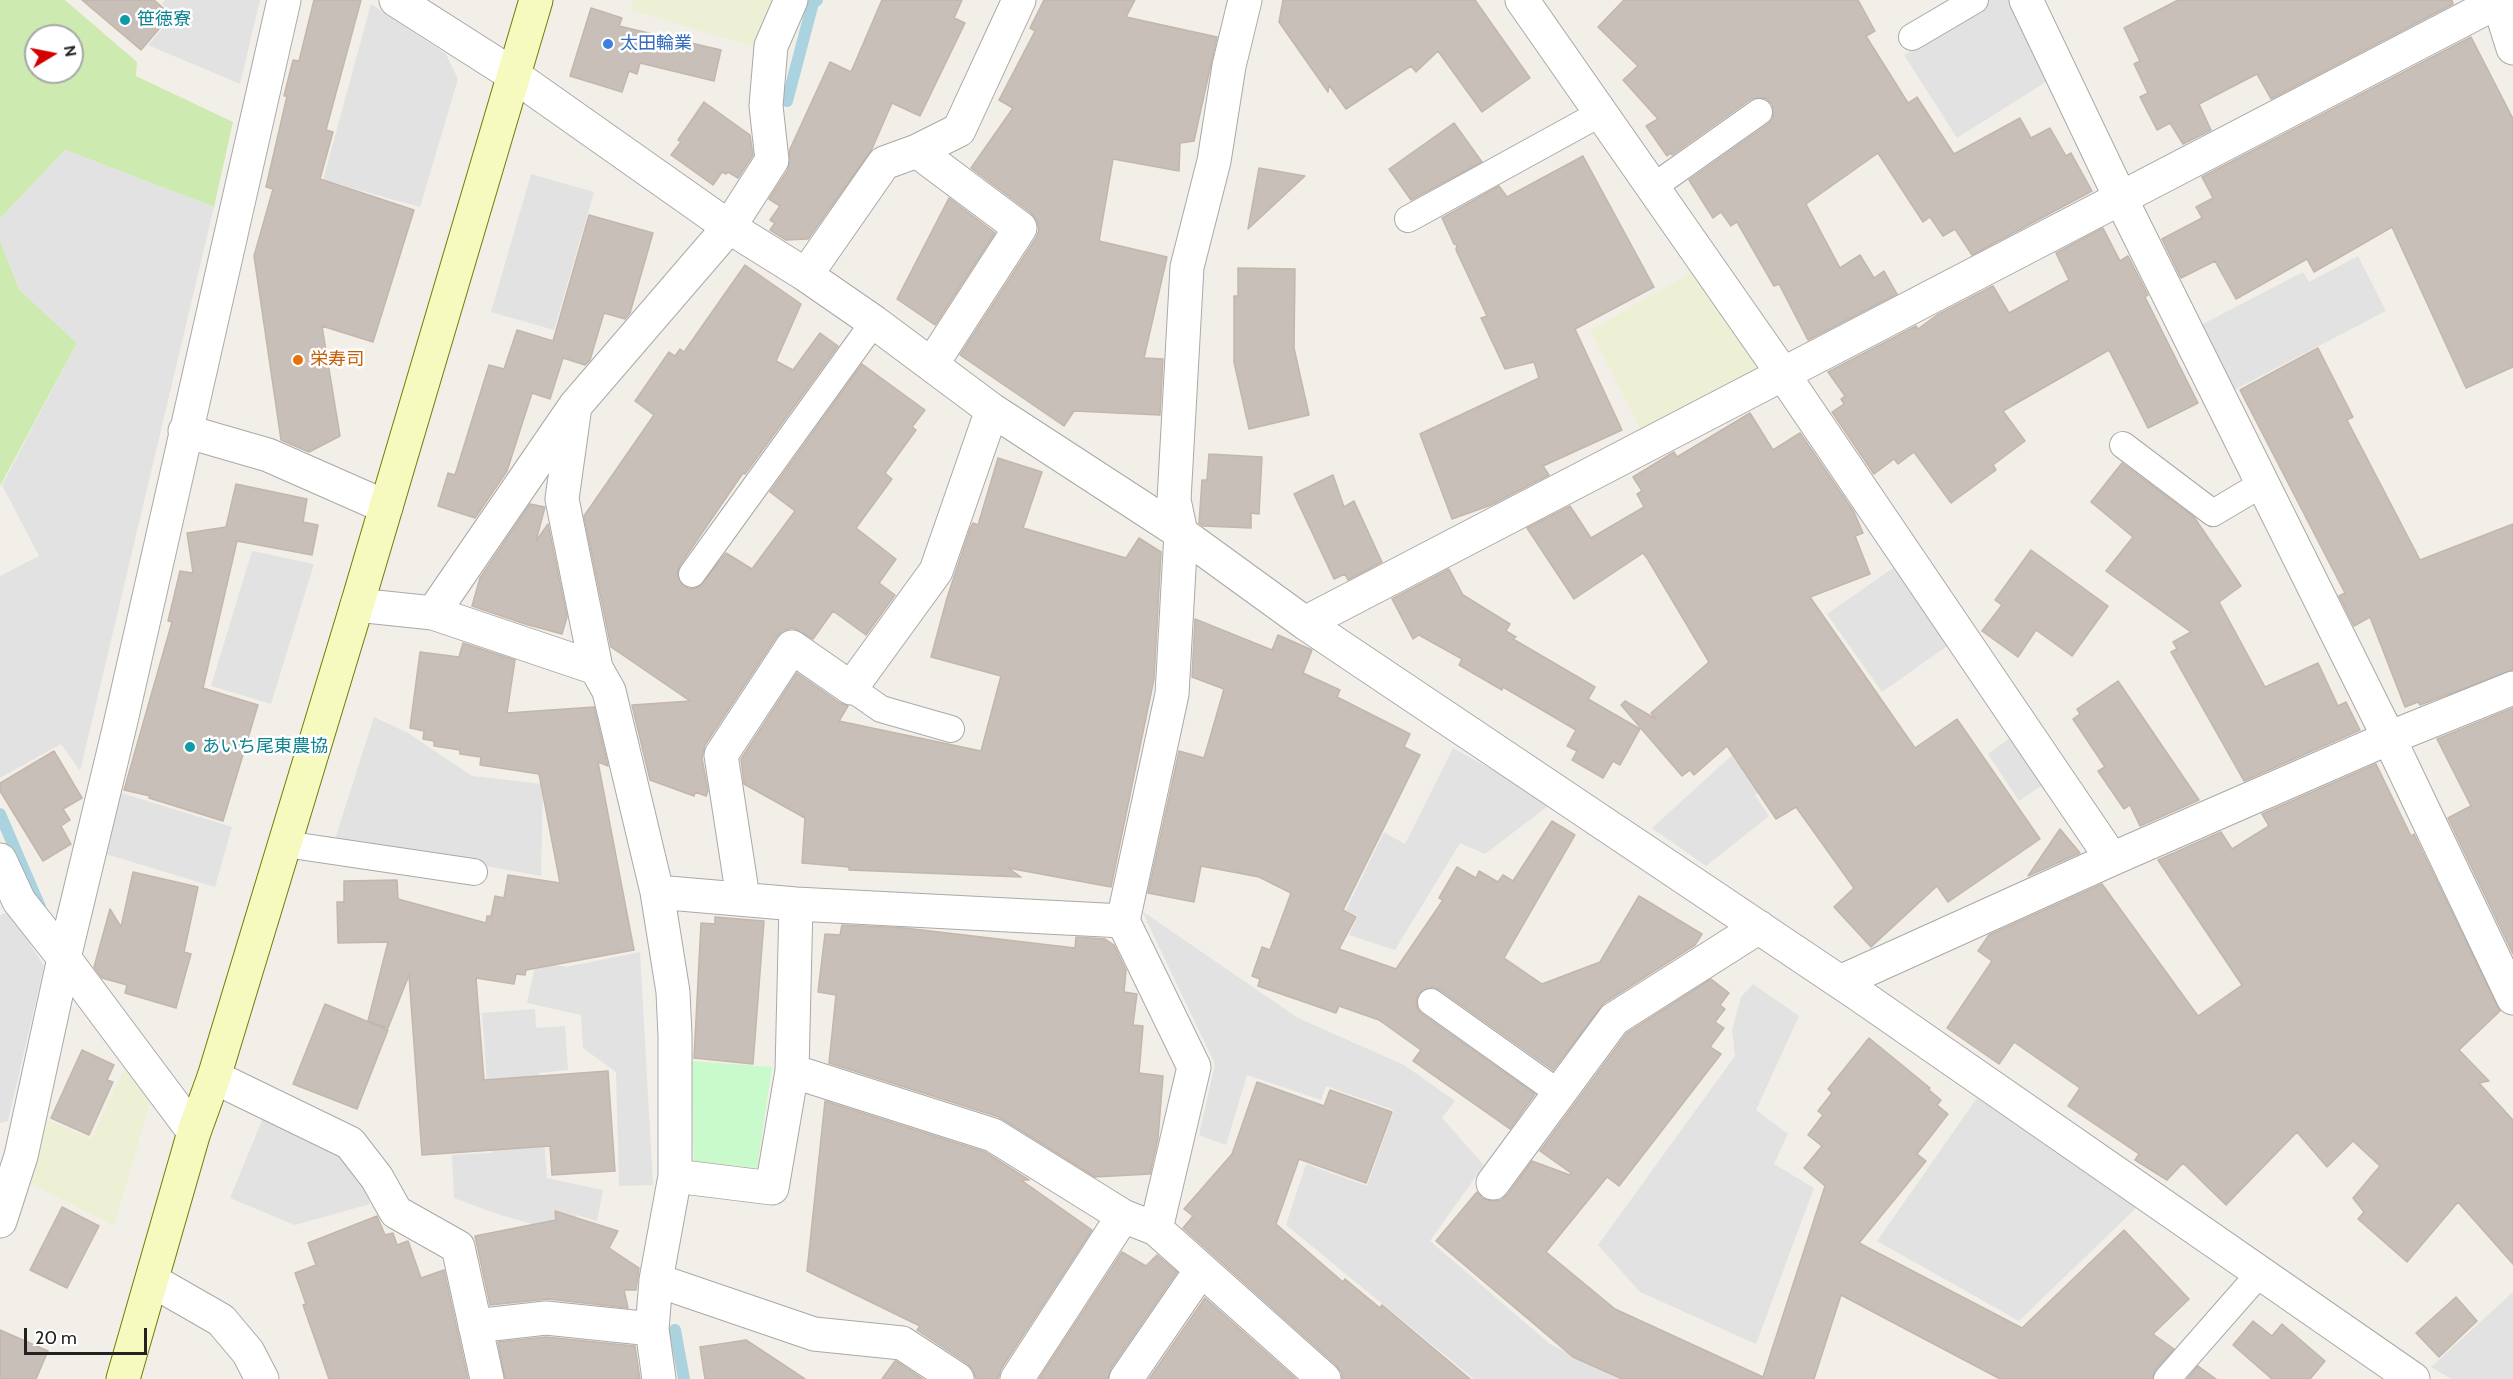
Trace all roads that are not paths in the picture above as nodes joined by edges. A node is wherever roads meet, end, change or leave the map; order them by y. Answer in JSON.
{"nodes":[{"id":1,"x":284,"y":0,"type":"edge"},
{"id":2,"x":396,"y":0,"type":"edge"},
{"id":3,"x":536,"y":0,"type":"edge"},
{"id":4,"x":791,"y":0,"type":"edge"},
{"id":5,"x":1019,"y":0,"type":"edge"},
{"id":6,"x":1245,"y":0,"type":"edge"},
{"id":7,"x":1522,"y":0,"type":"edge"},
{"id":8,"x":1975,"y":0,"type":"edge"},
{"id":9,"x":2026,"y":0,"type":"edge"},
{"id":10,"x":2499,"y":0,"type":"edge"},
{"id":11,"x":1912,"y":37,"type":"dead end"},
{"id":12,"x":2513,"y":48,"type":"edge"},
{"id":13,"x":512,"y":74,"type":"junction"},
{"id":14,"x":1759,"y":112,"type":"dead end"},
{"id":15,"x":1601,"y":113,"type":"junction"},
{"id":16,"x":917,"y":152,"type":"junction"},
{"id":17,"x":1653,"y":187,"type":"junction"},
{"id":18,"x":2120,"y":197,"type":"junction"},
{"id":19,"x":1408,"y":219,"type":"dead end"},
{"id":20,"x":729,"y":227,"type":"junction"},
{"id":21,"x":806,"y":275,"type":"junction"},
{"id":22,"x":874,"y":322,"type":"junction"},
{"id":23,"x":932,"y":364,"type":"junction"},
{"id":24,"x":1783,"y":374,"type":"junction"},
{"id":25,"x":575,"y":406,"type":"junction"},
{"id":26,"x":992,"y":410,"type":"junction"},
{"id":27,"x":185,"y":431,"type":"junction"},
{"id":28,"x":2123,"y":445,"type":"dead end"},
{"id":29,"x":2262,"y":484,"type":"junction"},
{"id":30,"x":386,"y":507,"type":"junction"},
{"id":31,"x":1181,"y":533,"type":"junction"},
{"id":32,"x":692,"y":574,"type":"dead end"},
{"id":33,"x":357,"y":605,"type":"junction"},
{"id":34,"x":433,"y":613,"type":"junction"},
{"id":35,"x":1305,"y":623,"type":"junction"},
{"id":36,"x":596,"y":668,"type":"junction"},
{"id":37,"x":851,"y":688,"type":"junction"},
{"id":38,"x":2513,"y":688,"type":"edge"},
{"id":39,"x":951,"y":729,"type":"dead end"},
{"id":40,"x":2388,"y":738,"type":"junction"},
{"id":41,"x":285,"y":844,"type":"junction"},
{"id":42,"x":2112,"y":859,"type":"junction"},
{"id":43,"x":0,"y":860,"type":"edge"},
{"id":44,"x":474,"y":872,"type":"dead end"},
{"id":45,"x":657,"y":892,"type":"junction"},
{"id":46,"x":743,"y":898,"type":"junction"},
{"id":47,"x":796,"y":904,"type":"junction"},
{"id":48,"x":1122,"y":921,"type":"junction"},
{"id":49,"x":1759,"y":927,"type":"junction"},
{"id":50,"x":64,"y":958,"type":"junction"},
{"id":51,"x":1840,"y":982,"type":"junction"},
{"id":52,"x":2513,"y":998,"type":"edge"},
{"id":53,"x":1431,"y":1002,"type":"dead end"},
{"id":54,"x":792,"y":1071,"type":"junction"},
{"id":55,"x":214,"y":1077,"type":"junction"},
{"id":56,"x":1559,"y":1093,"type":"junction"},
{"id":57,"x":194,"y":1132,"type":"junction"},
{"id":58,"x":11,"y":1151,"type":"edge"},
{"id":59,"x":675,"y":1176,"type":"junction"},
{"id":60,"x":1493,"y":1183,"type":"dead end"},
{"id":61,"x":1123,"y":1216,"type":"junction"},
{"id":62,"x":0,"y":1221,"type":"edge"},
{"id":63,"x":1156,"y":1229,"type":"junction"},
{"id":64,"x":1201,"y":1270,"type":"junction"},
{"id":65,"x":2260,"y":1273,"type":"junction"},
{"id":66,"x":656,"y":1280,"type":"junction"},
{"id":67,"x":153,"y":1281,"type":"junction"},
{"id":68,"x":475,"y":1326,"type":"junction"},
{"id":69,"x":652,"y":1329,"type":"junction"},
{"id":70,"x":123,"y":1379,"type":"edge"},
{"id":71,"x":262,"y":1379,"type":"edge"},
{"id":72,"x":487,"y":1379,"type":"edge"},
{"id":73,"x":659,"y":1379,"type":"edge"},
{"id":74,"x":957,"y":1379,"type":"edge"},
{"id":75,"x":1017,"y":1379,"type":"edge"},
{"id":76,"x":1126,"y":1379,"type":"edge"},
{"id":77,"x":1324,"y":1379,"type":"edge"},
{"id":78,"x":2167,"y":1379,"type":"edge"},
{"id":79,"x":2413,"y":1379,"type":"edge"}],
"edges":[{"from":1,"to":27,"type":"street"},
{"from":2,"to":13,"type":"street"},
{"from":3,"to":13,"type":"street"},
{"from":4,"to":20,"type":"street"},
{"from":5,"to":16,"type":"street"},
{"from":6,"to":31,"type":"street"},
{"from":7,"to":15,"type":"street"},
{"from":8,"to":11,"type":"lane"},
{"from":9,"to":18,"type":"street"},
{"from":10,"to":12,"type":"street"},
{"from":10,"to":18,"type":"street"},
{"from":13,"to":20,"type":"street"},
{"from":13,"to":30,"type":"street"},
{"from":14,"to":17,"type":"lane"},
{"from":15,"to":17,"type":"street"},
{"from":15,"to":19,"type":"lane"},
{"from":16,"to":21,"type":"street"},
{"from":16,"to":23,"type":"street"},
{"from":17,"to":24,"type":"street"},
{"from":18,"to":24,"type":"street"},
{"from":18,"to":29,"type":"street"},
{"from":20,"to":21,"type":"street"},
{"from":20,"to":25,"type":"street"},
{"from":21,"to":22,"type":"street"},
{"from":22,"to":23,"type":"street"},
{"from":22,"to":32,"type":"lane"},
{"from":23,"to":26,"type":"street"},
{"from":24,"to":35,"type":"street"},
{"from":24,"to":42,"type":"street"},
{"from":25,"to":34,"type":"street"},
{"from":25,"to":36,"type":"street"},
{"from":26,"to":31,"type":"street"},
{"from":26,"to":37,"type":"street"},
{"from":27,"to":30,"type":"street"},
{"from":27,"to":50,"type":"street"},
{"from":28,"to":29,"type":"lane"},
{"from":29,"to":40,"type":"street"},
{"from":30,"to":33,"type":"street"},
{"from":31,"to":35,"type":"street"},
{"from":31,"to":48,"type":"street"},
{"from":33,"to":34,"type":"street"},
{"from":33,"to":41,"type":"street"},
{"from":34,"to":36,"type":"street"},
{"from":35,"to":49,"type":"street"},
{"from":36,"to":45,"type":"street"},
{"from":37,"to":39,"type":"lane"},
{"from":37,"to":46,"type":"street"},
{"from":38,"to":40,"type":"street"},
{"from":40,"to":42,"type":"street"},
{"from":40,"to":52,"type":"street"},
{"from":41,"to":44,"type":"lane"},
{"from":41,"to":55,"type":"street"},
{"from":42,"to":51,"type":"street"},
{"from":43,"to":50,"type":"street"},
{"from":45,"to":46,"type":"street"},
{"from":45,"to":59,"type":"street"},
{"from":46,"to":47,"type":"street"},
{"from":47,"to":48,"type":"street"},
{"from":47,"to":54,"type":"street"},
{"from":48,"to":63,"type":"street"},
{"from":49,"to":51,"type":"street"},
{"from":49,"to":56,"type":"street"},
{"from":50,"to":57,"type":"street"},
{"from":50,"to":58,"type":"street"},
{"from":51,"to":65,"type":"street"},
{"from":53,"to":56,"type":"lane"},
{"from":54,"to":59,"type":"street"},
{"from":54,"to":61,"type":"street"},
{"from":55,"to":57,"type":"street"},
{"from":55,"to":68,"type":"street"},
{"from":56,"to":60,"type":"street"},
{"from":57,"to":67,"type":"street"},
{"from":58,"to":62,"type":"street"},
{"from":59,"to":66,"type":"street"},
{"from":61,"to":63,"type":"street"},
{"from":61,"to":75,"type":"street"},
{"from":63,"to":64,"type":"street"},
{"from":64,"to":76,"type":"street"},
{"from":64,"to":77,"type":"street"},
{"from":65,"to":78,"type":"lane"},
{"from":65,"to":79,"type":"street"},
{"from":66,"to":69,"type":"street"},
{"from":66,"to":74,"type":"street"},
{"from":67,"to":70,"type":"street"},
{"from":67,"to":71,"type":"street"},
{"from":68,"to":69,"type":"street"},
{"from":68,"to":72,"type":"street"},
{"from":69,"to":73,"type":"street"}]}
